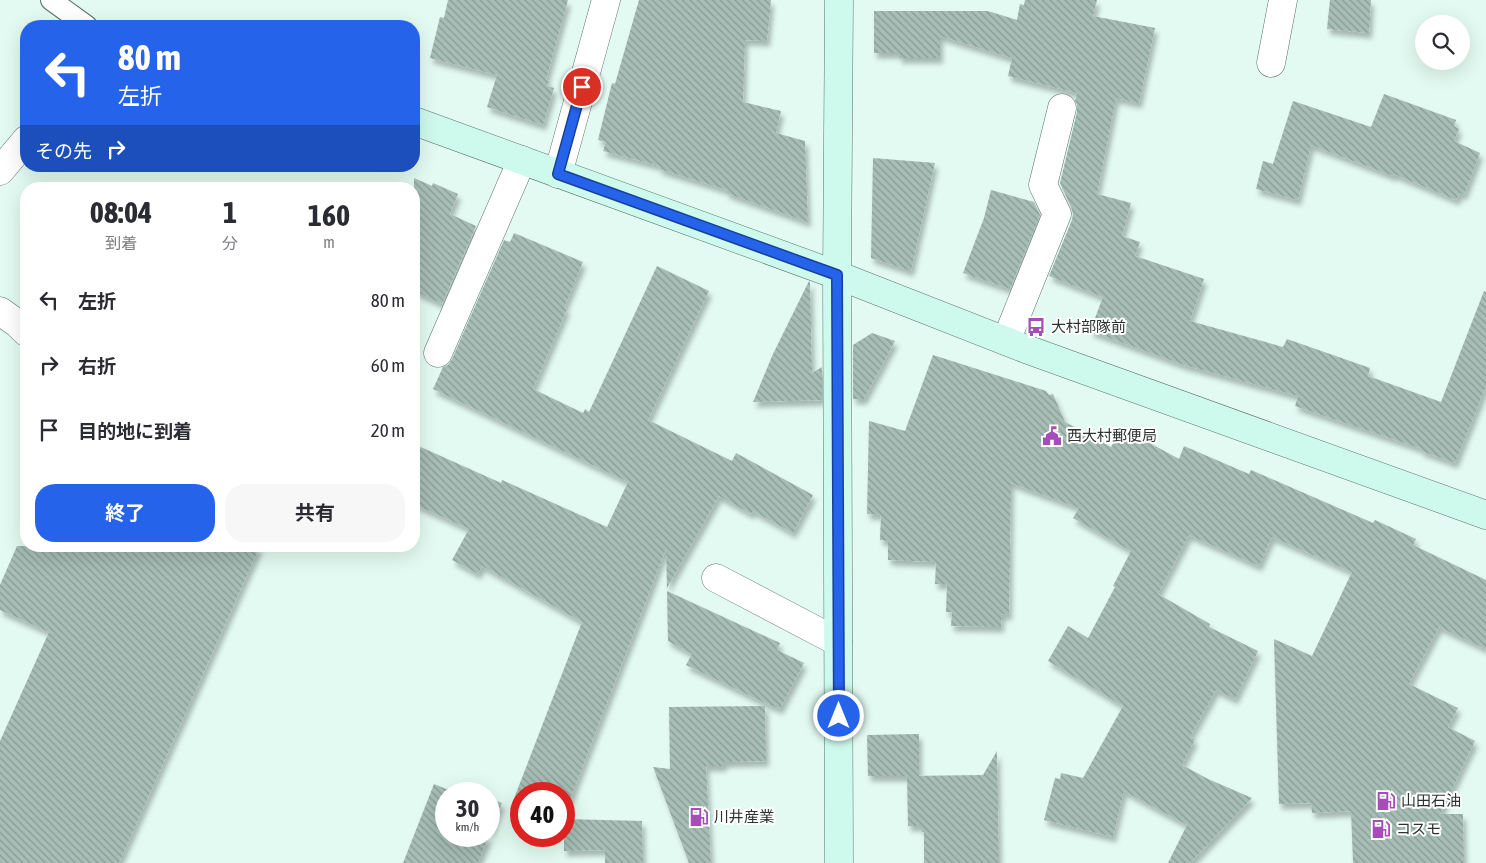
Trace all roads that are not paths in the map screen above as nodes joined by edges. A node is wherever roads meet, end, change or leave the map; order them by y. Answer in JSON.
{"nodes":[{"id":1,"x":51,"y":0,"type":"edge"},
{"id":2,"x":606,"y":0,"type":"edge"},
{"id":3,"x":839,"y":0,"type":"edge"},
{"id":4,"x":1283,"y":0,"type":"edge"},
{"id":5,"x":79,"y":20,"type":"edge"},
{"id":6,"x":1271,"y":63,"type":"dead end"},
{"id":7,"x":1062,"y":108,"type":"dead end"},
{"id":8,"x":420,"y":123,"type":"edge"},
{"id":9,"x":20,"y":147,"type":"edge"},
{"id":10,"x":522,"y":160,"type":"junction"},
{"id":11,"x":0,"y":171,"type":"edge"},
{"id":12,"x":558,"y":174,"type":"junction"},
{"id":13,"x":837,"y":275,"type":"junction"},
{"id":14,"x":0,"y":311,"type":"edge"},
{"id":15,"x":20,"y":326,"type":"edge"},
{"id":16,"x":1006,"y":341,"type":"junction"},
{"id":17,"x":438,"y":353,"type":"dead end"},
{"id":18,"x":1486,"y":515,"type":"edge"},
{"id":19,"x":716,"y":578,"type":"dead end"},
{"id":20,"x":838,"y":642,"type":"junction"},
{"id":21,"x":839,"y":863,"type":"edge"}],
"edges":[{"from":1,"to":5,"type":"lane"},
{"from":2,"to":12,"type":"street"},
{"from":3,"to":13,"type":"street"},
{"from":4,"to":6,"type":"street"},
{"from":7,"to":16,"type":"street"},
{"from":8,"to":10,"type":"street"},
{"from":9,"to":11,"type":"street"},
{"from":10,"to":12,"type":"street"},
{"from":10,"to":17,"type":"street"},
{"from":12,"to":13,"type":"street"},
{"from":13,"to":16,"type":"street"},
{"from":13,"to":20,"type":"street"},
{"from":14,"to":15,"type":"street"},
{"from":16,"to":18,"type":"street"},
{"from":19,"to":20,"type":"street"},
{"from":20,"to":21,"type":"street"}]}
